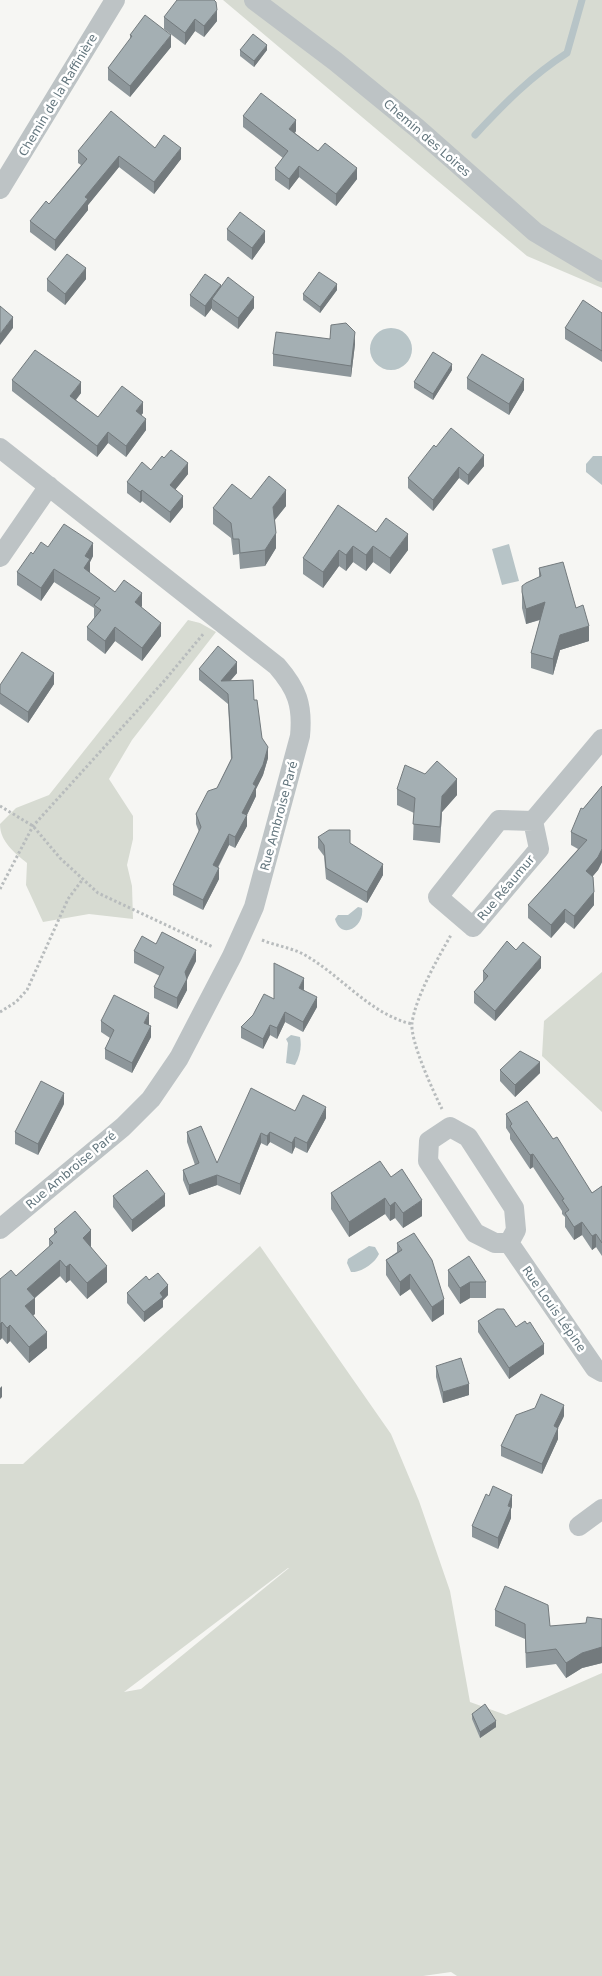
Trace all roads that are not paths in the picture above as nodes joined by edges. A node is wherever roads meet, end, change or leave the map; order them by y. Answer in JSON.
{"nodes":[{"id":1,"x":115,"y":0,"type":"edge"},
{"id":2,"x":254,"y":0,"type":"edge"},
{"id":3,"x":0,"y":189,"type":"edge"},
{"id":4,"x":602,"y":272,"type":"edge"},
{"id":5,"x":0,"y":448,"type":"edge"},
{"id":6,"x":49,"y":486,"type":"junction"},
{"id":7,"x":0,"y":557,"type":"edge"},
{"id":8,"x":602,"y":739,"type":"edge"},
{"id":9,"x":533,"y":821,"type":"junction"},
{"id":10,"x":0,"y":1229,"type":"edge"},
{"id":11,"x":509,"y":1244,"type":"junction"},
{"id":12,"x":602,"y":1372,"type":"edge"},
{"id":13,"x":602,"y":1509,"type":"edge"},
{"id":14,"x":579,"y":1526,"type":"dead end"}],
"edges":[{"from":1,"to":3,"type":"street","name":"Chemin de la Raffinière"},
{"from":2,"to":4,"type":"street","name":"Chemin des Loires"},
{"from":5,"to":6,"type":"street","name":"Rue Ambroise Paré"},
{"from":6,"to":7,"type":"street"},
{"from":6,"to":10,"type":"street","name":"Rue Ambroise Paré"},
{"from":8,"to":9,"type":"street"},
{"from":9,"to":9,"type":"street","name":"Rue Réaumur"},
{"from":11,"to":11,"type":"street"},
{"from":11,"to":12,"type":"street","name":"Rue Louis Lépine"},
{"from":13,"to":14,"type":"street"}]}
